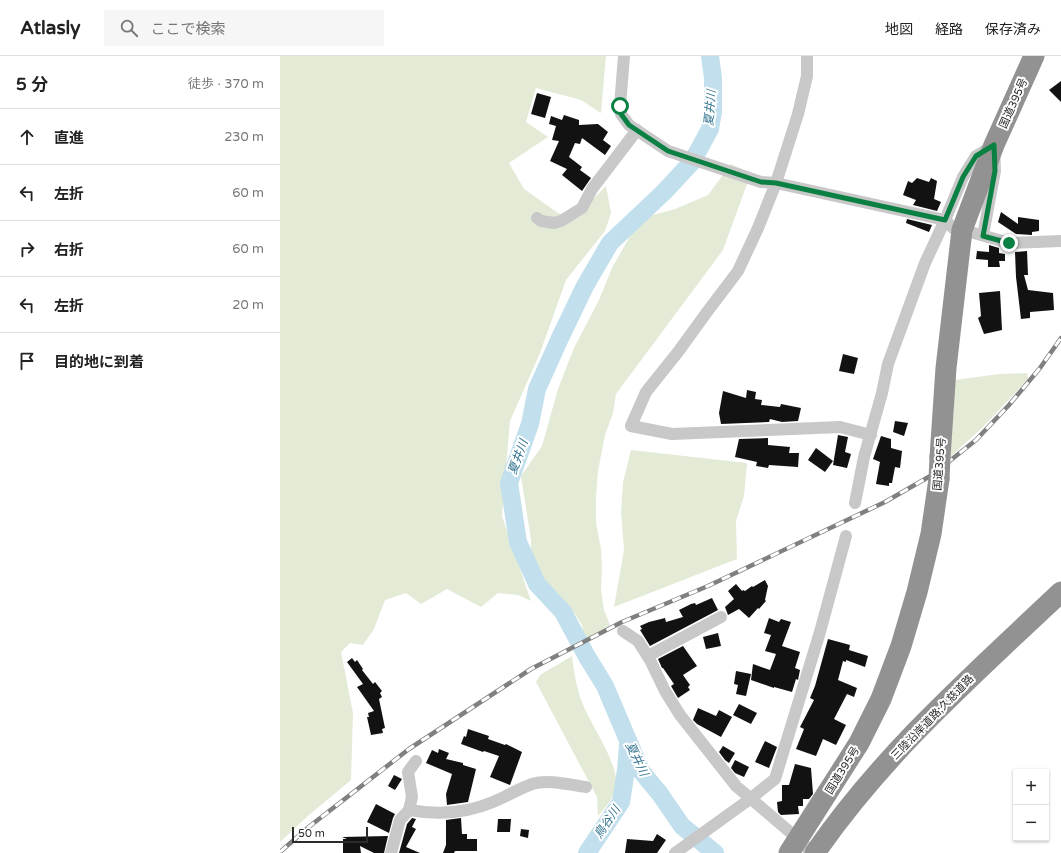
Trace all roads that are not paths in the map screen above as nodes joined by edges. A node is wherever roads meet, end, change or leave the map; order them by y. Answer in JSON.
{"nodes":[{"id":1,"x":624,"y":56,"type":"edge"},
{"id":2,"x":807,"y":56,"type":"edge"},
{"id":3,"x":1034,"y":56,"type":"edge"},
{"id":4,"x":641,"y":133,"type":"junction"},
{"id":5,"x":994,"y":145,"type":"junction"},
{"id":6,"x":776,"y":183,"type":"junction"},
{"id":7,"x":537,"y":218,"type":"dead end"},
{"id":8,"x":945,"y":220,"type":"junction"},
{"id":9,"x":954,"y":229,"type":"dead end"},
{"id":10,"x":1061,"y":242,"type":"edge"},
{"id":11,"x":871,"y":435,"type":"junction"},
{"id":12,"x":855,"y":503,"type":"dead end"},
{"id":13,"x":846,"y":536,"type":"dead end"},
{"id":14,"x":1061,"y":592,"type":"edge"},
{"id":15,"x":722,"y":617,"type":"dead end"},
{"id":16,"x":623,"y":631,"type":"dead end"},
{"id":17,"x":648,"y":656,"type":"junction"},
{"id":18,"x":416,"y":761,"type":"dead end"},
{"id":19,"x":586,"y":787,"type":"dead end"},
{"id":20,"x":746,"y":802,"type":"junction"},
{"id":21,"x":409,"y":810,"type":"junction"},
{"id":22,"x":798,"y":848,"type":"edge"},
{"id":23,"x":677,"y":852,"type":"edge"},
{"id":24,"x":391,"y":853,"type":"edge"},
{"id":25,"x":815,"y":853,"type":"edge"}],
"edges":[{"from":1,"to":4,"type":"street"},
{"from":2,"to":6,"type":"street"},
{"from":3,"to":5,"type":"highway","name":"国道395号"},
{"from":4,"to":6,"type":"street"},
{"from":4,"to":7,"type":"street"},
{"from":5,"to":8,"type":"street"},
{"from":5,"to":10,"type":"street"},
{"from":5,"to":22,"type":"highway","name":"国道395号","bridge":true},
{"from":6,"to":8,"type":"street"},
{"from":6,"to":11,"type":"street"},
{"from":8,"to":9,"type":"street"},
{"from":8,"to":11,"type":"street"},
{"from":11,"to":12,"type":"street"},
{"from":13,"to":20,"type":"street"},
{"from":14,"to":25,"type":"highway","name":"三陸沿岸道路;久慈道路"},
{"from":15,"to":17,"type":"street"},
{"from":16,"to":17,"type":"street"},
{"from":17,"to":20,"type":"street"},
{"from":18,"to":21,"type":"street"},
{"from":19,"to":21,"type":"street"},
{"from":20,"to":22,"type":"street"},
{"from":20,"to":23,"type":"street"},
{"from":21,"to":24,"type":"street"}]}
